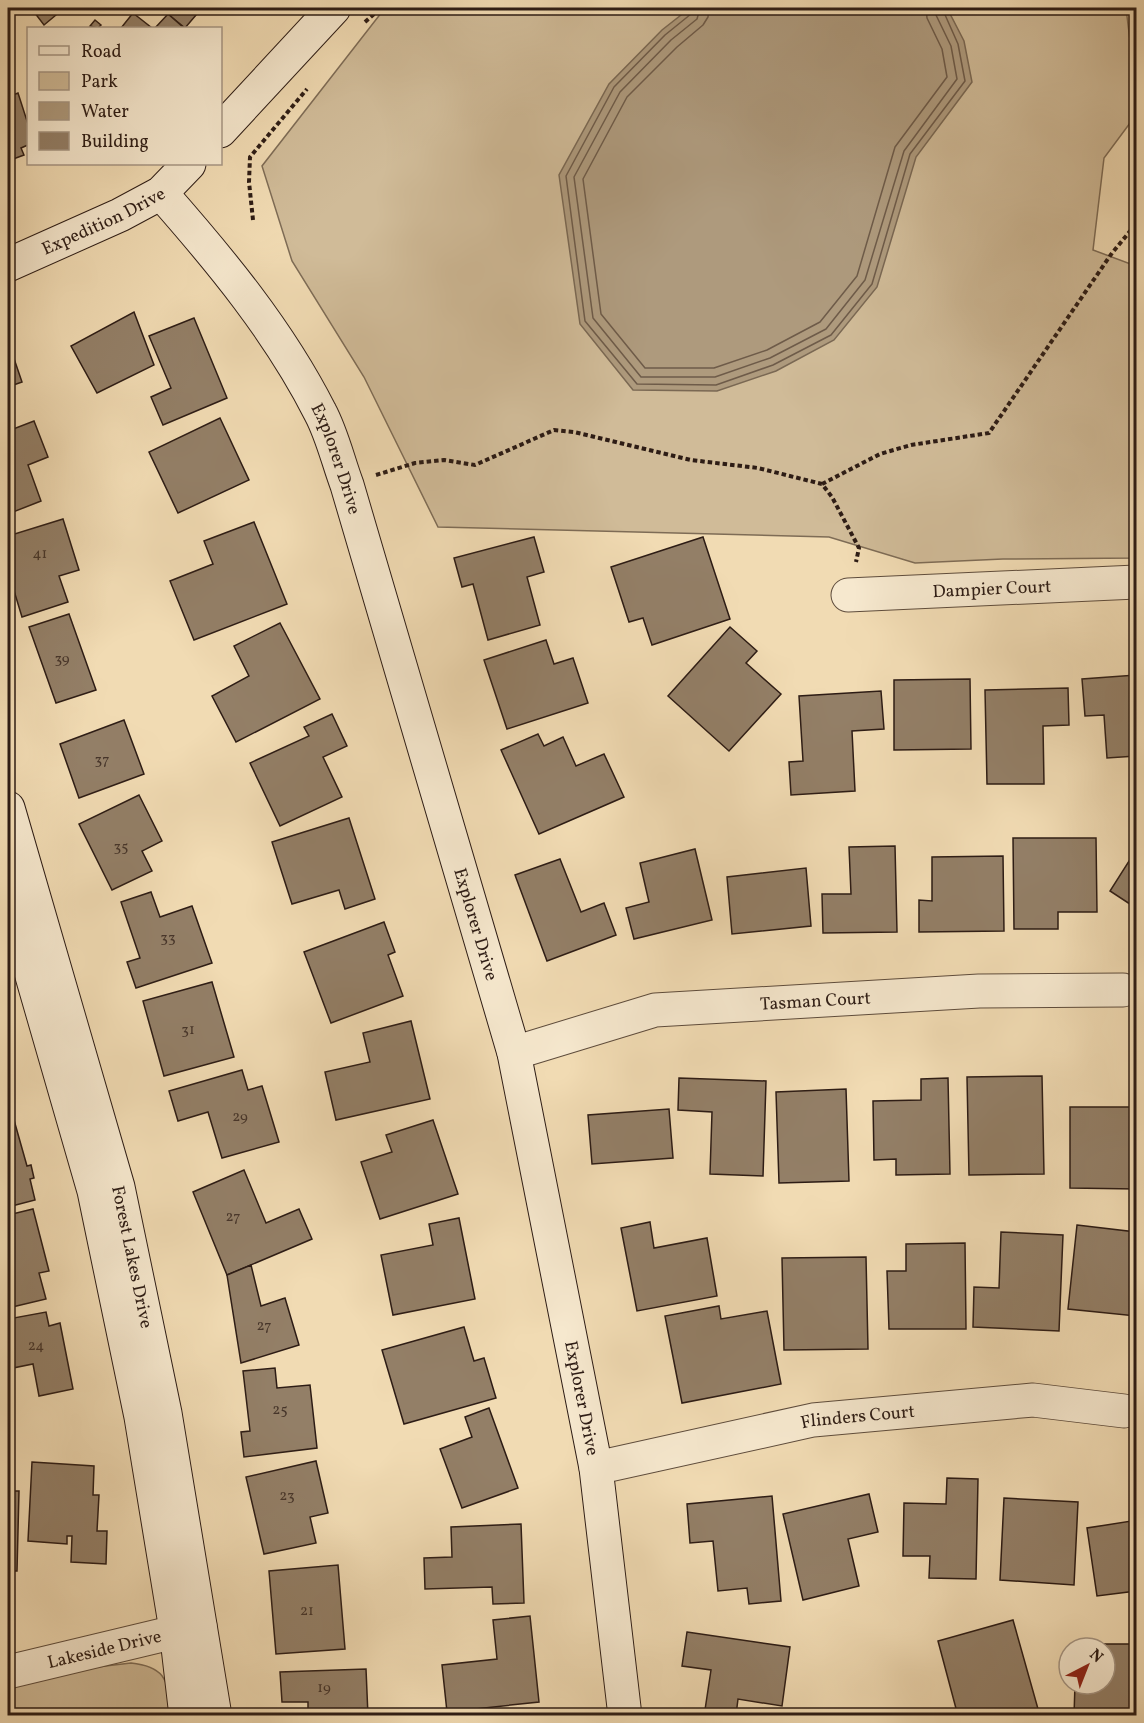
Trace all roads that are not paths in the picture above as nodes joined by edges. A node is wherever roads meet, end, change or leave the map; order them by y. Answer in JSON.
{"nodes":[{"id":1,"x":334,"y":8,"type":"edge"},
{"id":2,"x":222,"y":129,"type":"edge"},
{"id":3,"x":188,"y":165,"type":"edge"},
{"id":4,"x":161,"y":193,"type":"junction"},
{"id":5,"x":8,"y":265,"type":"edge"},
{"id":6,"x":1137,"y":582,"type":"edge"},
{"id":7,"x":848,"y":595,"type":"road end"},
{"id":8,"x":8,"y":808,"type":"edge"},
{"id":9,"x":8,"y":893,"type":"edge"},
{"id":10,"x":1123,"y":990,"type":"dead end"},
{"id":11,"x":514,"y":1053,"type":"junction"},
{"id":12,"x":1124,"y":1411,"type":"dead end"},
{"id":13,"x":596,"y":1468,"type":"junction"},
{"id":14,"x":188,"y":1628,"type":"junction"},
{"id":15,"x":8,"y":1672,"type":"edge"},
{"id":16,"x":186,"y":1716,"type":"edge"},
{"id":17,"x":215,"y":1716,"type":"edge"},
{"id":18,"x":625,"y":1716,"type":"edge"}],
"edges":[{"from":1,"to":2,"type":"street"},
{"from":3,"to":4,"type":"street","name":"Expedition Drive"},
{"from":4,"to":5,"type":"street","name":"Expedition Drive"},
{"from":4,"to":11,"type":"street","name":"Explorer Drive"},
{"from":6,"to":7,"type":"street","name":"Dampier Court"},
{"from":8,"to":14,"type":"street","name":"Forest Lakes Drive"},
{"from":9,"to":14,"type":"street","name":"Forest Lakes Drive"},
{"from":10,"to":11,"type":"street","name":"Tasman Court"},
{"from":11,"to":13,"type":"street","name":"Explorer Drive"},
{"from":12,"to":13,"type":"street","name":"Flinders Court"},
{"from":13,"to":18,"type":"street","name":"Explorer Drive"},
{"from":14,"to":15,"type":"street","name":"Lakeside Drive"},
{"from":14,"to":16,"type":"street","name":"Forest Lakes Drive"},
{"from":14,"to":17,"type":"street","name":"Forest Lakes Drive"}]}
